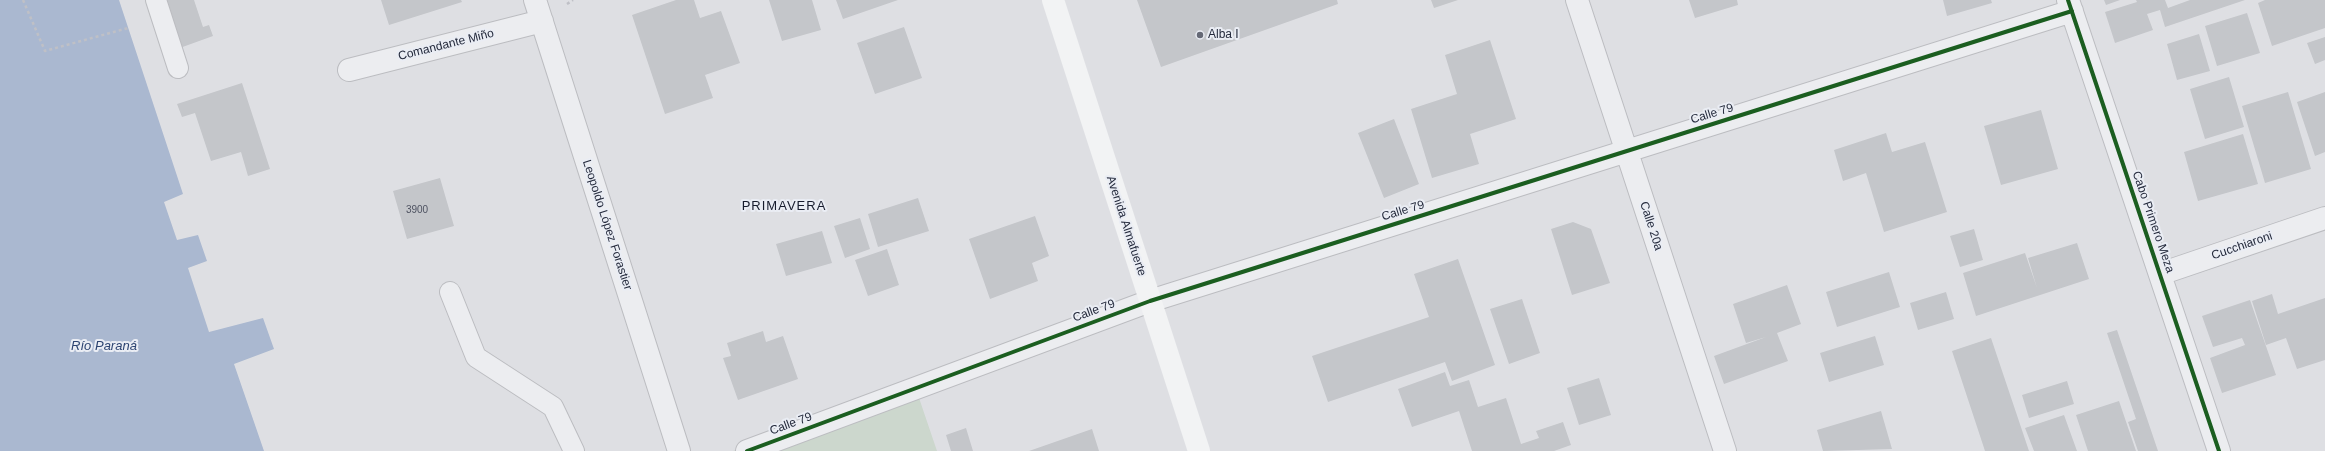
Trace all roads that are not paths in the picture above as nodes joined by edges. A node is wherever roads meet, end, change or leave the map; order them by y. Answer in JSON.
{"nodes":[{"id":1,"x":156,"y":0,"type":"edge"},
{"id":2,"x":535,"y":0,"type":"edge"},
{"id":3,"x":1053,"y":0,"type":"edge"},
{"id":4,"x":1577,"y":0,"type":"edge"},
{"id":5,"x":2070,"y":6,"type":"edge"},
{"id":6,"x":542,"y":21,"type":"junction"},
{"id":7,"x":178,"y":68,"type":"dead end"},
{"id":8,"x":349,"y":70,"type":"dead end"},
{"id":9,"x":1626,"y":151,"type":"junction"},
{"id":10,"x":2325,"y":218,"type":"edge"},
{"id":11,"x":2160,"y":274,"type":"junction"},
{"id":12,"x":450,"y":292,"type":"dead end"},
{"id":13,"x":1150,"y":301,"type":"junction"},
{"id":14,"x":574,"y":451,"type":"edge"},
{"id":15,"x":679,"y":451,"type":"edge"},
{"id":16,"x":747,"y":451,"type":"edge"},
{"id":17,"x":1199,"y":451,"type":"edge"},
{"id":18,"x":1725,"y":451,"type":"edge"},
{"id":19,"x":2219,"y":451,"type":"edge"}],
"edges":[{"from":1,"to":7,"type":"lane"},
{"from":2,"to":6,"type":"street","name":"Leopoldo López Forastier"},
{"from":3,"to":13,"type":"main road","name":"Avenida Almafuerte"},
{"from":4,"to":9,"type":"street","name":"Calle 20a"},
{"from":5,"to":9,"type":"street","name":"Calle 79"},
{"from":5,"to":11,"type":"street","name":"Cabo Primero Meza"},
{"from":6,"to":8,"type":"street","name":"Comandante Miño"},
{"from":6,"to":15,"type":"street","name":"Leopoldo López Forastier"},
{"from":9,"to":13,"type":"street","name":"Calle 79"},
{"from":9,"to":18,"type":"street","name":"Calle 20a"},
{"from":10,"to":11,"type":"street","name":"Cucchiaroni"},
{"from":11,"to":19,"type":"street","name":"Cabo Primero Meza"},
{"from":12,"to":14,"type":"lane"},
{"from":13,"to":16,"type":"street","name":"Calle 79"},
{"from":13,"to":17,"type":"main road","name":"Avenida Almafuerte"}]}
